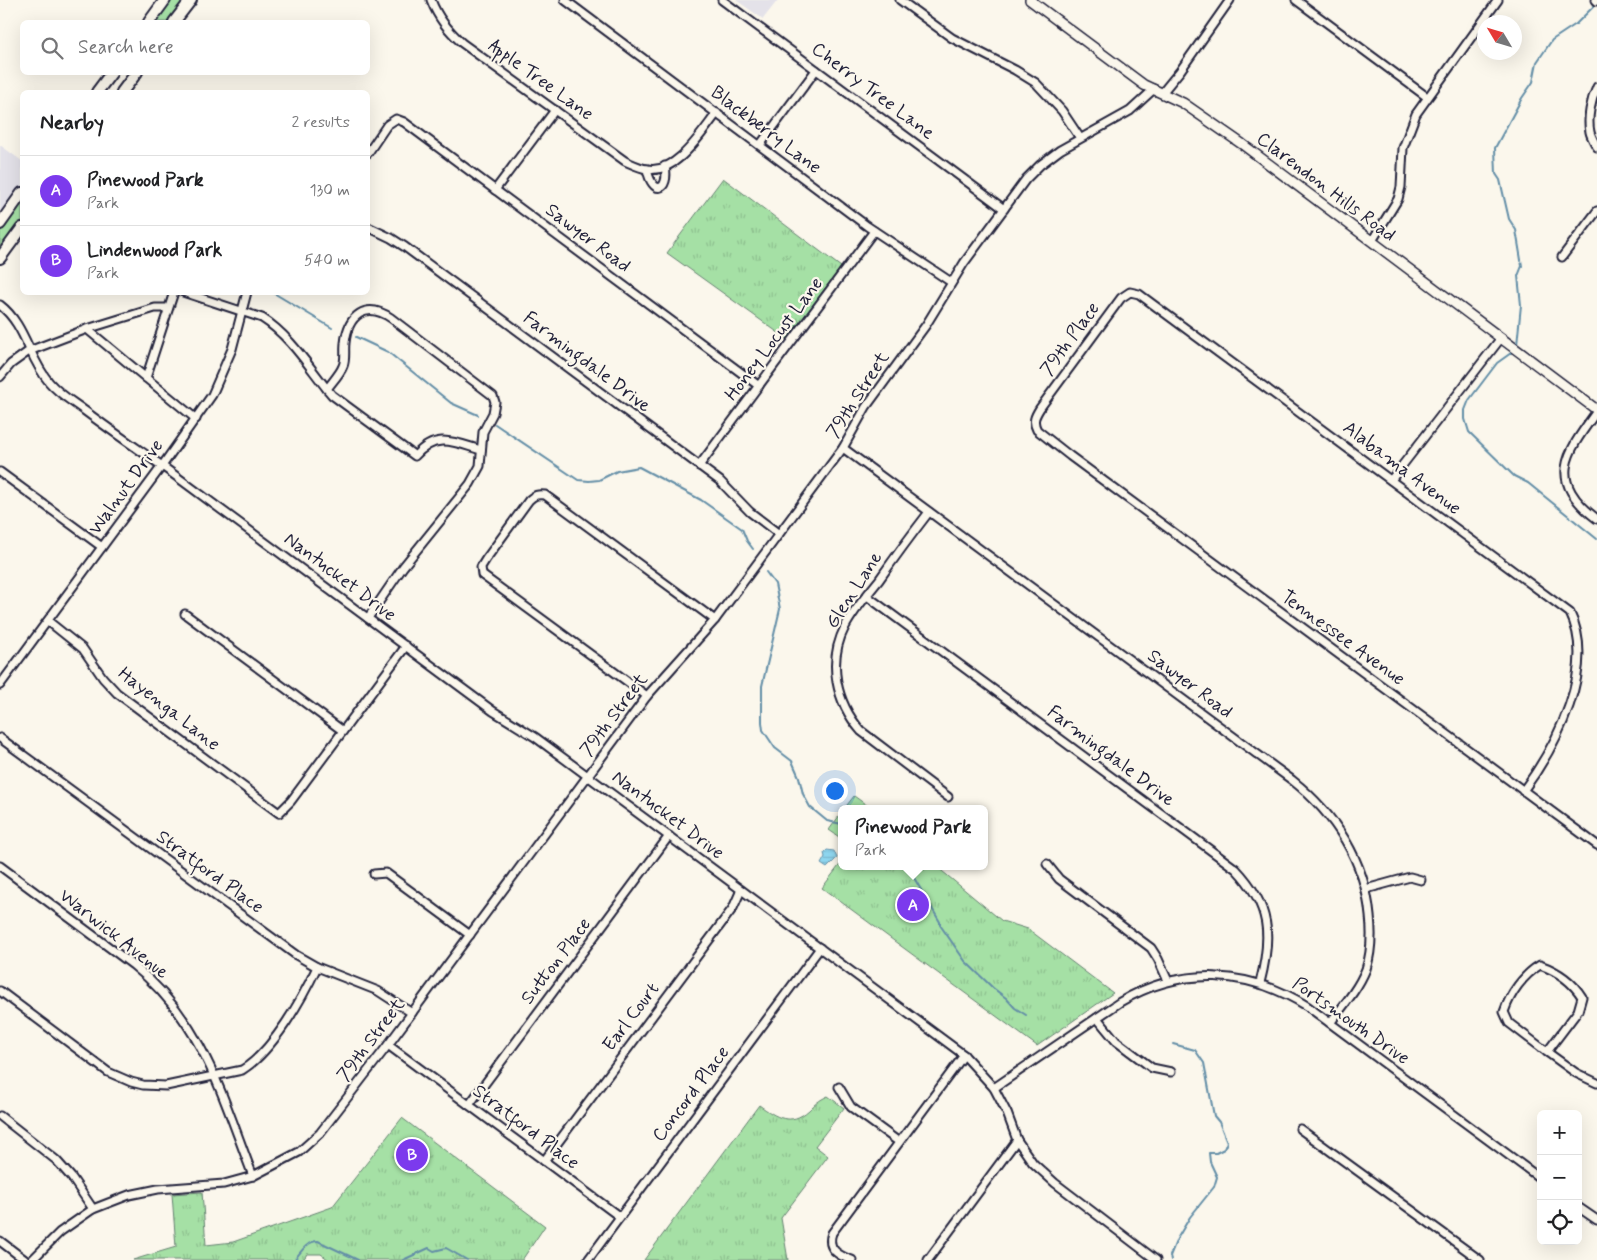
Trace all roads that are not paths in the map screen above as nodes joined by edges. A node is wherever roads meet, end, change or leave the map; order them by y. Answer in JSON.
{"nodes":[{"id":1,"x":165,"y":0,"type":"edge"},
{"id":2,"x":191,"y":0,"type":"edge"},
{"id":3,"x":431,"y":0,"type":"edge"},
{"id":4,"x":565,"y":0,"type":"edge"},
{"id":5,"x":722,"y":0,"type":"edge"},
{"id":6,"x":900,"y":0,"type":"edge"},
{"id":7,"x":1030,"y":0,"type":"edge"},
{"id":8,"x":1230,"y":0,"type":"edge"},
{"id":9,"x":1296,"y":0,"type":"edge"},
{"id":10,"x":1498,"y":0,"type":"edge"},
{"id":11,"x":150,"y":20,"type":"edge"},
{"id":12,"x":176,"y":20,"type":"edge"},
{"id":13,"x":816,"y":70,"type":"junction"},
{"id":14,"x":110,"y":75,"type":"edge"},
{"id":15,"x":135,"y":75,"type":"edge"},
{"id":16,"x":1597,"y":87,"type":"edge"},
{"id":17,"x":98,"y":90,"type":"edge"},
{"id":18,"x":124,"y":90,"type":"edge"},
{"id":19,"x":1158,"y":91,"type":"junction"},
{"id":20,"x":1427,"y":98,"type":"junction"},
{"id":21,"x":555,"y":110,"type":"junction"},
{"id":22,"x":716,"y":113,"type":"junction"},
{"id":23,"x":1080,"y":138,"type":"junction"},
{"id":24,"x":760,"y":145,"type":"junction"},
{"id":25,"x":1597,"y":147,"type":"edge"},
{"id":26,"x":370,"y":150,"type":"edge"},
{"id":27,"x":665,"y":166,"type":"junction"},
{"id":28,"x":647,"y":169,"type":"junction"},
{"id":29,"x":496,"y":190,"type":"junction"},
{"id":30,"x":20,"y":196,"type":"edge"},
{"id":31,"x":1004,"y":209,"type":"junction"},
{"id":32,"x":1597,"y":212,"type":"edge"},
{"id":33,"x":0,"y":224,"type":"edge"},
{"id":34,"x":370,"y":228,"type":"edge"},
{"id":35,"x":20,"y":231,"type":"edge"},
{"id":36,"x":874,"y":231,"type":"junction"},
{"id":37,"x":1372,"y":241,"type":"junction"},
{"id":38,"x":1562,"y":257,"type":"dead end"},
{"id":39,"x":0,"y":258,"type":"edge"},
{"id":40,"x":951,"y":282,"type":"junction"},
{"id":41,"x":173,"y":295,"type":"edge"},
{"id":42,"x":192,"y":295,"type":"edge"},
{"id":43,"x":246,"y":295,"type":"edge"},
{"id":44,"x":0,"y":305,"type":"edge"},
{"id":45,"x":168,"y":308,"type":"junction"},
{"id":46,"x":242,"y":312,"type":"junction"},
{"id":47,"x":1185,"y":327,"type":"joint"},
{"id":48,"x":87,"y":330,"type":"junction"},
{"id":49,"x":1500,"y":338,"type":"junction"},
{"id":50,"x":29,"y":351,"type":"junction"},
{"id":51,"x":0,"y":377,"type":"edge"},
{"id":52,"x":146,"y":378,"type":"junction"},
{"id":53,"x":759,"y":386,"type":"junction"},
{"id":54,"x":327,"y":389,"type":"junction"},
{"id":55,"x":1597,"y":410,"type":"edge"},
{"id":56,"x":196,"y":418,"type":"junction"},
{"id":57,"x":843,"y":448,"type":"junction"},
{"id":58,"x":481,"y":450,"type":"junction"},
{"id":59,"x":1070,"y":456,"type":"joint"},
{"id":60,"x":162,"y":466,"type":"junction"},
{"id":61,"x":700,"y":466,"type":"junction"},
{"id":62,"x":0,"y":472,"type":"edge"},
{"id":63,"x":1392,"y":480,"type":"junction"},
{"id":64,"x":929,"y":512,"type":"junction"},
{"id":65,"x":1597,"y":518,"type":"edge"},
{"id":66,"x":780,"y":534,"type":"junction"},
{"id":67,"x":102,"y":547,"type":"junction"},
{"id":68,"x":867,"y":596,"type":"junction"},
{"id":69,"x":185,"y":614,"type":"dead end"},
{"id":70,"x":368,"y":618,"type":"junction"},
{"id":71,"x":715,"y":620,"type":"junction"},
{"id":72,"x":48,"y":621,"type":"junction"},
{"id":73,"x":1583,"y":628,"type":"dead end"},
{"id":74,"x":406,"y":646,"type":"junction"},
{"id":75,"x":0,"y":686,"type":"edge"},
{"id":76,"x":647,"y":696,"type":"junction"},
{"id":77,"x":1569,"y":728,"type":"dead end"},
{"id":78,"x":343,"y":731,"type":"junction"},
{"id":79,"x":0,"y":738,"type":"edge"},
{"id":80,"x":588,"y":776,"type":"junction"},
{"id":81,"x":1523,"y":790,"type":"junction"},
{"id":82,"x":948,"y":797,"type":"dead end"},
{"id":83,"x":669,"y":836,"type":"junction"},
{"id":84,"x":1597,"y":845,"type":"edge"},
{"id":85,"x":1047,"y":864,"type":"dead end"},
{"id":86,"x":0,"y":866,"type":"edge"},
{"id":87,"x":374,"y":874,"type":"dead end"},
{"id":88,"x":1421,"y":880,"type":"dead end"},
{"id":89,"x":1366,"y":889,"type":"junction"},
{"id":90,"x":741,"y":890,"type":"junction"},
{"id":91,"x":470,"y":935,"type":"junction"},
{"id":92,"x":820,"y":948,"type":"junction"},
{"id":93,"x":317,"y":967,"type":"junction"},
{"id":94,"x":1168,"y":981,"type":"junction"},
{"id":95,"x":1260,"y":983,"type":"junction"},
{"id":96,"x":0,"y":991,"type":"edge"},
{"id":97,"x":412,"y":1013,"type":"junction"},
{"id":98,"x":1097,"y":1018,"type":"junction"},
{"id":99,"x":1330,"y":1023,"type":"junction"},
{"id":100,"x":388,"y":1045,"type":"junction"},
{"id":101,"x":1547,"y":1052,"type":"junction"},
{"id":102,"x":964,"y":1055,"type":"junction"},
{"id":103,"x":1171,"y":1072,"type":"dead end"},
{"id":104,"x":214,"y":1076,"type":"junction"},
{"id":105,"x":1597,"y":1083,"type":"edge"},
{"id":106,"x":839,"y":1088,"type":"dead end"},
{"id":107,"x":994,"y":1088,"type":"junction"},
{"id":108,"x":469,"y":1105,"type":"junction"},
{"id":109,"x":0,"y":1116,"type":"edge"},
{"id":110,"x":1300,"y":1129,"type":"dead end"},
{"id":111,"x":1017,"y":1140,"type":"junction"},
{"id":112,"x":899,"y":1142,"type":"junction"},
{"id":113,"x":544,"y":1161,"type":"junction"},
{"id":114,"x":253,"y":1176,"type":"junction"},
{"id":115,"x":1537,"y":1176,"type":"edge"},
{"id":116,"x":92,"y":1209,"type":"junction"},
{"id":117,"x":1582,"y":1210,"type":"edge"},
{"id":118,"x":620,"y":1217,"type":"junction"},
{"id":119,"x":1597,"y":1220,"type":"edge"},
{"id":120,"x":0,"y":1242,"type":"edge"},
{"id":121,"x":25,"y":1260,"type":"edge"},
{"id":122,"x":32,"y":1260,"type":"edge"},
{"id":123,"x":588,"y":1260,"type":"edge"},
{"id":124,"x":852,"y":1260,"type":"edge"},
{"id":125,"x":928,"y":1260,"type":"edge"},
{"id":126,"x":1156,"y":1260,"type":"edge"},
{"id":127,"x":1480,"y":1260,"type":"edge"}],
"edges":[{"from":1,"to":11,"type":"main road"},
{"from":2,"to":12,"type":"main road"},
{"from":3,"to":21,"type":"street","name":"Apple Tree Lane"},
{"from":4,"to":22,"type":"street","name":"Blackberry Lane"},
{"from":5,"to":13,"type":"street","name":"Cherry Tree Lane"},
{"from":6,"to":23,"type":"street"},
{"from":7,"to":19,"type":"street","name":"Clarendon Hills Road"},
{"from":8,"to":19,"type":"street","name":"79th Street"},
{"from":9,"to":20,"type":"street"},
{"from":10,"to":20,"type":"street"},
{"from":13,"to":24,"type":"street"},
{"from":13,"to":31,"type":"street","name":"Cherry Tree Lane"},
{"from":14,"to":17,"type":"main road"},
{"from":15,"to":18,"type":"main road"},
{"from":16,"to":25,"type":"street"},
{"from":19,"to":23,"type":"street","name":"79th Street"},
{"from":19,"to":37,"type":"street","name":"Clarendon Hills Road"},
{"from":20,"to":37,"type":"street"},
{"from":21,"to":28,"type":"street","name":"Apple Tree Lane"},
{"from":21,"to":29,"type":"street"},
{"from":22,"to":24,"type":"street","name":"Blackberry Lane"},
{"from":22,"to":27,"type":"street"},
{"from":23,"to":31,"type":"street","name":"79th Street"},
{"from":24,"to":36,"type":"street","name":"Blackberry Lane"},
{"from":26,"to":29,"type":"street","name":"Sawyer Road"},
{"from":27,"to":28,"type":"street"},
{"from":27,"to":28,"type":"street"},
{"from":29,"to":53,"type":"street","name":"Sawyer Road"},
{"from":30,"to":33,"type":"main road"},
{"from":31,"to":40,"type":"street","name":"79th Street"},
{"from":32,"to":38,"type":"street"},
{"from":34,"to":61,"type":"street","name":"Farmingdale Drive"},
{"from":35,"to":39,"type":"main road"},
{"from":36,"to":40,"type":"street","name":"Blackberry Lane"},
{"from":36,"to":53,"type":"street","name":"Honey Locust Lane"},
{"from":37,"to":49,"type":"street","name":"Clarendon Hills Road"},
{"from":40,"to":57,"type":"street","name":"79th Street"},
{"from":41,"to":45,"type":"street"},
{"from":42,"to":46,"type":"street"},
{"from":43,"to":46,"type":"street","name":"Walnut Drive"},
{"from":44,"to":50,"type":"street","name":"Nantucket Drive"},
{"from":45,"to":48,"type":"street"},
{"from":45,"to":52,"type":"street"},
{"from":46,"to":54,"type":"street"},
{"from":46,"to":56,"type":"street","name":"Walnut Drive"},
{"from":47,"to":59,"type":"street","name":"79th Place"},
{"from":47,"to":63,"type":"street","name":"Alabama Avenue"},
{"from":48,"to":50,"type":"street"},
{"from":48,"to":52,"type":"street"},
{"from":49,"to":55,"type":"street","name":"Clarendon Hills Road"},
{"from":49,"to":63,"type":"street"},
{"from":50,"to":51,"type":"street"},
{"from":50,"to":60,"type":"street","name":"Nantucket Drive"},
{"from":52,"to":56,"type":"street"},
{"from":53,"to":61,"type":"street","name":"Honey Locust Lane"},
{"from":54,"to":58,"type":"street"},
{"from":54,"to":58,"type":"street"},
{"from":55,"to":65,"type":"street"},
{"from":56,"to":60,"type":"street","name":"Walnut Drive"},
{"from":57,"to":64,"type":"street","name":"Sawyer Road"},
{"from":57,"to":66,"type":"street","name":"79th Street"},
{"from":58,"to":70,"type":"street"},
{"from":59,"to":81,"type":"street","name":"Tennessee Avenue"},
{"from":60,"to":67,"type":"street","name":"Walnut Drive"},
{"from":60,"to":70,"type":"street","name":"Nantucket Drive"},
{"from":61,"to":66,"type":"street","name":"Farmingdale Drive"},
{"from":62,"to":67,"type":"street"},
{"from":63,"to":73,"type":"street","name":"Alabama Avenue"},
{"from":64,"to":68,"type":"street","name":"Glen Lane"},
{"from":64,"to":89,"type":"street","name":"Sawyer Road"},
{"from":66,"to":71,"type":"street","name":"79th Street"},
{"from":67,"to":72,"type":"street","name":"Walnut Drive"},
{"from":68,"to":82,"type":"street","name":"Glen Lane"},
{"from":68,"to":95,"type":"street","name":"Farmingdale Drive"},
{"from":69,"to":78,"type":"street"},
{"from":70,"to":74,"type":"street","name":"Nantucket Drive"},
{"from":71,"to":76,"type":"street","name":"79th Street"},
{"from":71,"to":76,"type":"street"},
{"from":72,"to":75,"type":"street","name":"Walnut Drive"},
{"from":72,"to":78,"type":"street","name":"Hayenga Lane"},
{"from":74,"to":78,"type":"street"},
{"from":74,"to":80,"type":"street","name":"Nantucket Drive"},
{"from":76,"to":80,"type":"street","name":"79th Street"},
{"from":77,"to":81,"type":"street"},
{"from":79,"to":93,"type":"street","name":"Stratford Place"},
{"from":80,"to":83,"type":"street","name":"Nantucket Drive"},
{"from":80,"to":91,"type":"street","name":"79th Street"},
{"from":81,"to":84,"type":"street","name":"Tennessee Avenue"},
{"from":83,"to":90,"type":"street","name":"Nantucket Drive"},
{"from":83,"to":108,"type":"street","name":"Sutton Place"},
{"from":85,"to":94,"type":"street"},
{"from":86,"to":104,"type":"street","name":"Warwick Avenue"},
{"from":87,"to":91,"type":"street"},
{"from":88,"to":89,"type":"street"},
{"from":89,"to":99,"type":"street","name":"Sawyer Road"},
{"from":90,"to":92,"type":"street","name":"Nantucket Drive"},
{"from":90,"to":113,"type":"street","name":"Earl Court"},
{"from":91,"to":97,"type":"street","name":"79th Street"},
{"from":92,"to":102,"type":"street","name":"Nantucket Drive"},
{"from":92,"to":118,"type":"street","name":"Concord Place"},
{"from":93,"to":97,"type":"street","name":"Stratford Place"},
{"from":93,"to":104,"type":"street"},
{"from":94,"to":95,"type":"street","name":"Portsmouth Drive"},
{"from":94,"to":98,"type":"street","name":"Portsmouth Drive"},
{"from":95,"to":99,"type":"street","name":"Portsmouth Drive"},
{"from":96,"to":104,"type":"street"},
{"from":97,"to":100,"type":"street","name":"79th Street"},
{"from":98,"to":103,"type":"street"},
{"from":98,"to":107,"type":"street","name":"Portsmouth Drive"},
{"from":99,"to":115,"type":"street","name":"Portsmouth Drive"},
{"from":100,"to":108,"type":"street","name":"Stratford Place"},
{"from":100,"to":114,"type":"street","name":"79th Street"},
{"from":101,"to":101,"type":"street"},
{"from":101,"to":105,"type":"street"},
{"from":102,"to":107,"type":"street","name":"Nantucket Drive"},
{"from":102,"to":112,"type":"street"},
{"from":104,"to":114,"type":"street","name":"Warwick Avenue"},
{"from":106,"to":112,"type":"street"},
{"from":107,"to":111,"type":"street","name":"Nantucket Drive"},
{"from":108,"to":113,"type":"street","name":"Stratford Place"},
{"from":109,"to":116,"type":"street"},
{"from":110,"to":127,"type":"street"},
{"from":111,"to":125,"type":"street"},
{"from":111,"to":126,"type":"street","name":"Nantucket Drive"},
{"from":112,"to":124,"type":"street"},
{"from":113,"to":118,"type":"street","name":"Stratford Place"},
{"from":114,"to":116,"type":"street","name":"79th Street"},
{"from":116,"to":122,"type":"street","name":"79th Street"},
{"from":117,"to":119,"type":"street"},
{"from":118,"to":123,"type":"street","name":"Concord Place"},
{"from":120,"to":121,"type":"street"}]}
